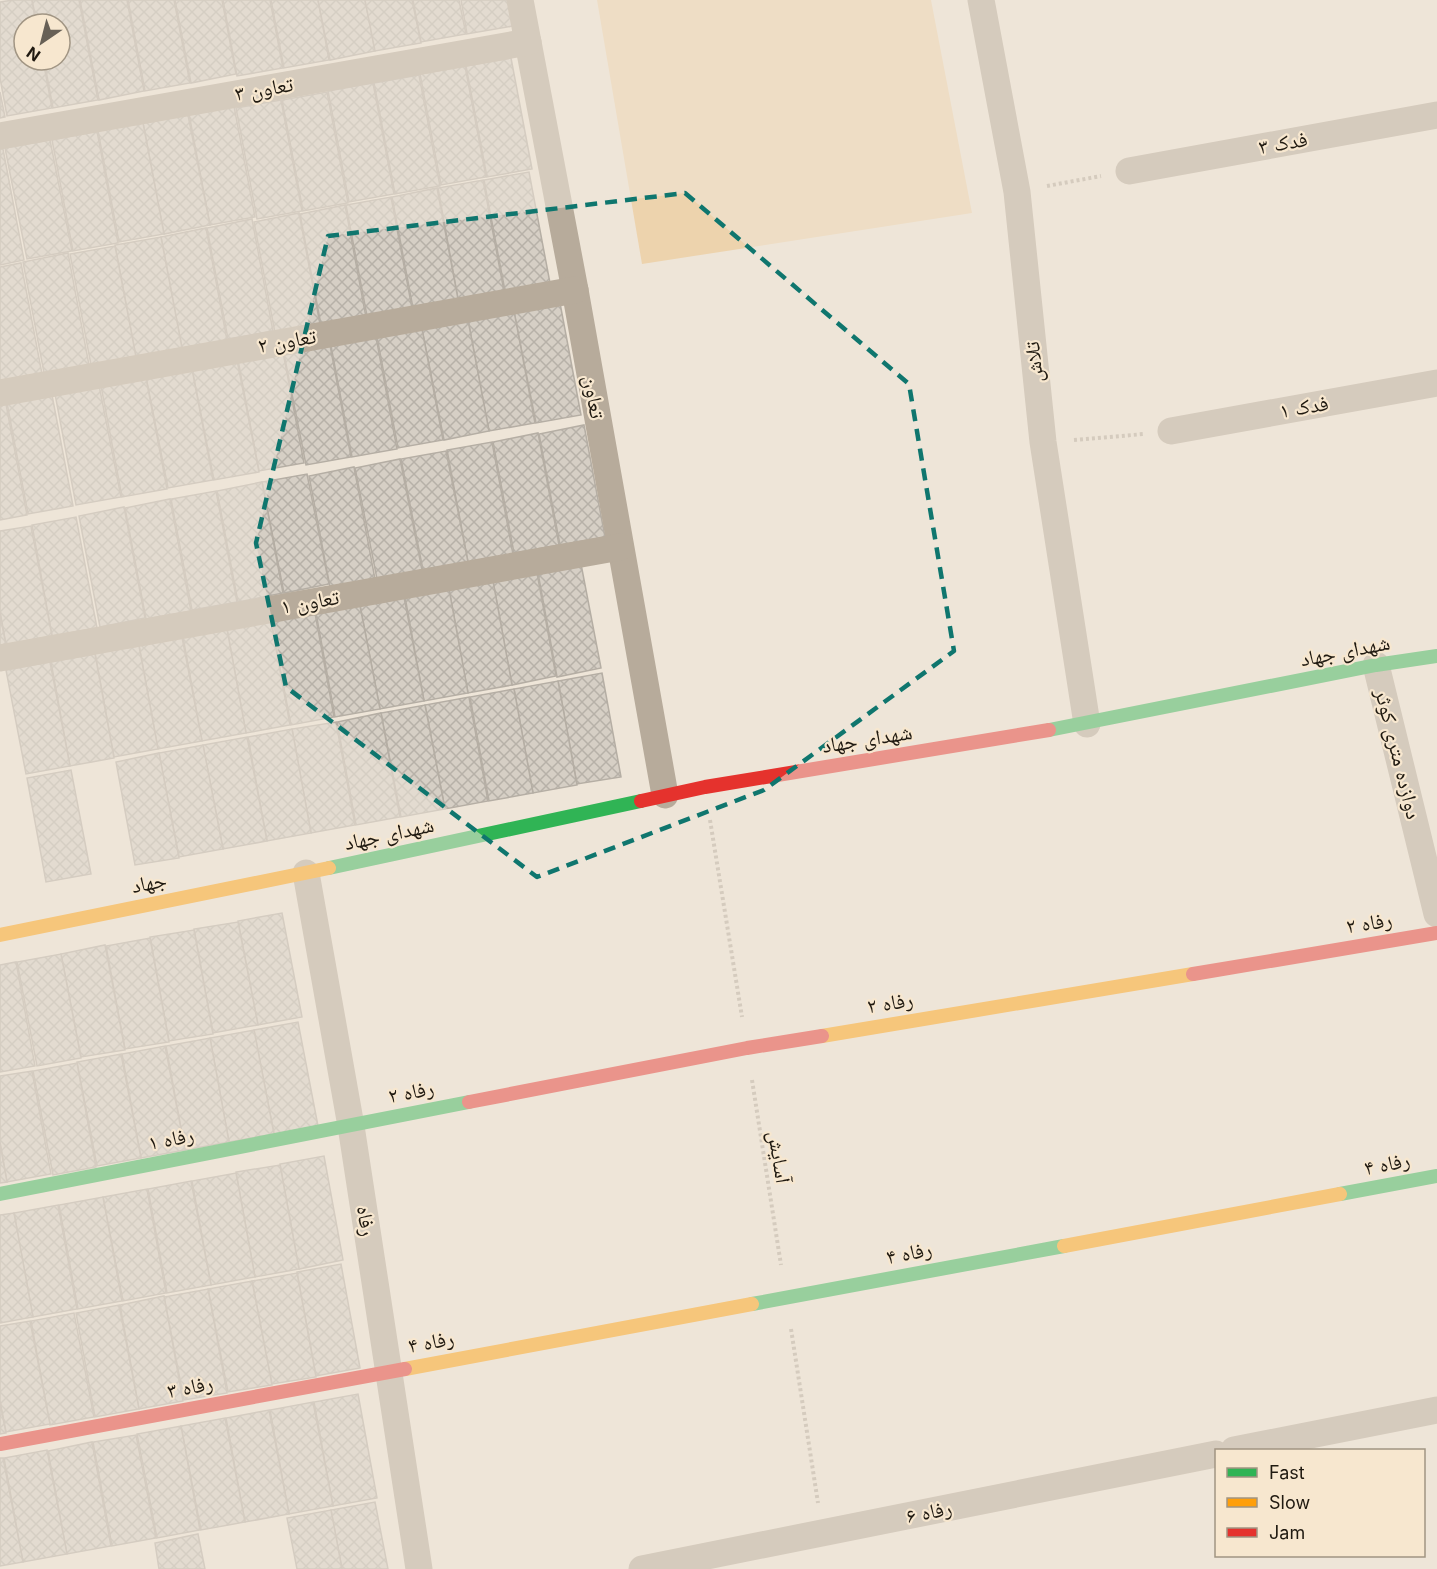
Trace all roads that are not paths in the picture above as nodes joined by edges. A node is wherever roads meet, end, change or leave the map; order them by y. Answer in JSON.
{"nodes":[{"id":1,"x":520,"y":0,"type":"edge"},
{"id":2,"x":981,"y":0,"type":"edge"},
{"id":3,"x":528,"y":42,"type":"junction"},
{"id":4,"x":1437,"y":115,"type":"edge"},
{"id":5,"x":0,"y":136,"type":"edge"},
{"id":6,"x":1129,"y":171,"type":"road end"},
{"id":7,"x":575,"y":290,"type":"junction"},
{"id":8,"x":1437,"y":383,"type":"edge"},
{"id":9,"x":0,"y":393,"type":"edge"},
{"id":10,"x":1171,"y":432,"type":"road end"},
{"id":11,"x":620,"y":547,"type":"junction"},
{"id":12,"x":1437,"y":656,"type":"edge"},
{"id":13,"x":0,"y":658,"type":"edge"},
{"id":14,"x":1376,"y":665,"type":"junction"},
{"id":15,"x":1087,"y":724,"type":"junction"},
{"id":16,"x":665,"y":795,"type":"junction"},
{"id":17,"x":306,"y":873,"type":"junction"},
{"id":18,"x":1437,"y":914,"type":"edge"},
{"id":19,"x":1437,"y":933,"type":"edge"},
{"id":20,"x":0,"y":934,"type":"edge"},
{"id":21,"x":351,"y":1126,"type":"junction"},
{"id":22,"x":1437,"y":1176,"type":"edge"},
{"id":23,"x":0,"y":1194,"type":"edge"},
{"id":24,"x":389,"y":1371,"type":"junction"},
{"id":25,"x":1437,"y":1410,"type":"edge"},
{"id":26,"x":0,"y":1444,"type":"edge"},
{"id":27,"x":1239,"y":1449,"type":"edge"},
{"id":28,"x":1215,"y":1454,"type":"edge"},
{"id":29,"x":419,"y":1569,"type":"edge"},
{"id":30,"x":642,"y":1569,"type":"edge"}],
"edges":[{"from":1,"to":3,"type":"street","name":"تعاون"},
{"from":2,"to":15,"type":"street","name":"تلاش"},
{"from":3,"to":5,"type":"street","name":"تعاون ۳"},
{"from":3,"to":7,"type":"street","name":"تعاون"},
{"from":4,"to":6,"type":"street","name":"فدک ۳"},
{"from":7,"to":9,"type":"street","name":"تعاون ۲"},
{"from":7,"to":11,"type":"street","name":"تعاون"},
{"from":8,"to":10,"type":"street","name":"فدک ۱"},
{"from":11,"to":13,"type":"street","name":"تعاون ۱"},
{"from":11,"to":16,"type":"street","name":"تعاون"},
{"from":12,"to":14,"type":"street","name":"شهدای جهاد"},
{"from":14,"to":15,"type":"street","name":"شهدای جهاد"},
{"from":14,"to":18,"type":"street","name":"دوازده متری کوثر"},
{"from":15,"to":16,"type":"street","name":"شهدای جهاد"},
{"from":16,"to":17,"type":"street","name":"شهدای جهاد"},
{"from":17,"to":20,"type":"street","name":"جهاد"},
{"from":17,"to":21,"type":"street","name":"رفاه"},
{"from":19,"to":21,"type":"street","name":"رفاه ۲"},
{"from":21,"to":23,"type":"street","name":"رفاه ۱"},
{"from":21,"to":24,"type":"street","name":"رفاه"},
{"from":22,"to":24,"type":"street","name":"رفاه ۴"},
{"from":24,"to":26,"type":"street","name":"رفاه ۳"},
{"from":24,"to":29,"type":"street","name":"رفاه"},
{"from":25,"to":27,"type":"street"},
{"from":28,"to":30,"type":"street","name":"رفاه ۶"}]}
